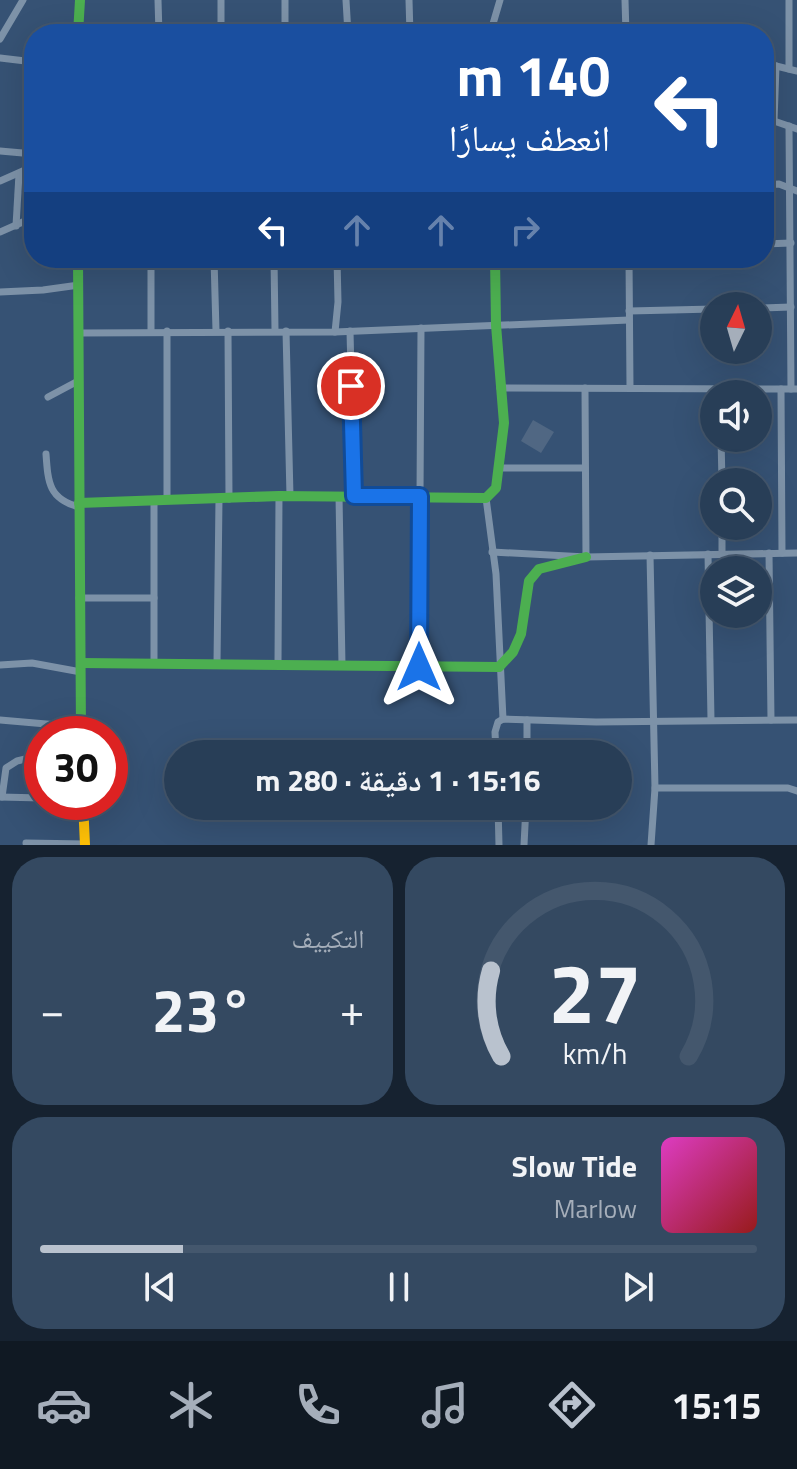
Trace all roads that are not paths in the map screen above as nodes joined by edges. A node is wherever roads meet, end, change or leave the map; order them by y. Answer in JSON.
{"nodes":[{"id":1,"x":23,"y":0,"type":"edge"},
{"id":2,"x":80,"y":0,"type":"edge"},
{"id":3,"x":158,"y":0,"type":"edge"},
{"id":4,"x":221,"y":0,"type":"edge"},
{"id":5,"x":285,"y":0,"type":"edge"},
{"id":6,"x":346,"y":0,"type":"edge"},
{"id":7,"x":409,"y":0,"type":"edge"},
{"id":8,"x":500,"y":0,"type":"edge"},
{"id":9,"x":625,"y":0,"type":"edge"},
{"id":10,"x":789,"y":0,"type":"edge"},
{"id":11,"x":79,"y":24,"type":"edge"},
{"id":12,"x":159,"y":24,"type":"edge"},
{"id":13,"x":221,"y":24,"type":"edge"},
{"id":14,"x":285,"y":24,"type":"edge"},
{"id":15,"x":347,"y":24,"type":"edge"},
{"id":16,"x":410,"y":24,"type":"edge"},
{"id":17,"x":493,"y":24,"type":"edge"},
{"id":18,"x":626,"y":24,"type":"edge"},
{"id":19,"x":0,"y":39,"type":"edge"},
{"id":20,"x":0,"y":58,"type":"edge"},
{"id":21,"x":24,"y":61,"type":"edge"},
{"id":22,"x":776,"y":66,"type":"joint"},
{"id":23,"x":793,"y":70,"type":"edge"},
{"id":24,"x":774,"y":121,"type":"joint"},
{"id":25,"x":793,"y":128,"type":"edge"},
{"id":26,"x":0,"y":151,"type":"edge"},
{"id":27,"x":24,"y":153,"type":"edge"},
{"id":28,"x":24,"y":171,"type":"edge"},
{"id":29,"x":19,"y":174,"type":"junction"},
{"id":30,"x":0,"y":181,"type":"edge"},
{"id":31,"x":774,"y":184,"type":"edge"},
{"id":32,"x":794,"y":190,"type":"edge"},
{"id":33,"x":24,"y":222,"type":"edge"},
{"id":34,"x":16,"y":226,"type":"junction"},
{"id":35,"x":0,"y":232,"type":"edge"},
{"id":36,"x":791,"y":243,"type":"junction"},
{"id":37,"x":774,"y":244,"type":"edge"},
{"id":38,"x":794,"y":254,"type":"edge"},
{"id":39,"x":78,"y":268,"type":"edge"},
{"id":40,"x":151,"y":268,"type":"edge"},
{"id":41,"x":214,"y":268,"type":"edge"},
{"id":42,"x":274,"y":268,"type":"edge"},
{"id":43,"x":337,"y":268,"type":"edge"},
{"id":44,"x":495,"y":268,"type":"edge"},
{"id":45,"x":629,"y":268,"type":"edge"},
{"id":46,"x":79,"y":285,"type":"junction"},
{"id":47,"x":0,"y":292,"type":"edge"},
{"id":48,"x":791,"y":307,"type":"junction"},
{"id":49,"x":772,"y":308,"type":"edge"},
{"id":50,"x":700,"y":310,"type":"edge"},
{"id":51,"x":629,"y":315,"type":"junction"},
{"id":52,"x":794,"y":321,"type":"edge"},
{"id":53,"x":496,"y":325,"type":"junction"},
{"id":54,"x":421,"y":328,"type":"junction"},
{"id":55,"x":275,"y":330,"type":"junction"},
{"id":56,"x":151,"y":331,"type":"junction"},
{"id":57,"x":167,"y":331,"type":"junction"},
{"id":58,"x":216,"y":331,"type":"junction"},
{"id":59,"x":228,"y":331,"type":"junction"},
{"id":60,"x":286,"y":331,"type":"junction"},
{"id":61,"x":350,"y":331,"type":"junction"},
{"id":62,"x":335,"y":332,"type":"junction"},
{"id":63,"x":79,"y":333,"type":"junction"},
{"id":64,"x":78,"y":381,"type":"junction"},
{"id":65,"x":500,"y":388,"type":"junction"},
{"id":66,"x":585,"y":388,"type":"junction"},
{"id":67,"x":630,"y":388,"type":"junction"},
{"id":68,"x":772,"y":389,"type":"edge"},
{"id":69,"x":781,"y":389,"type":"junction"},
{"id":70,"x":794,"y":389,"type":"edge"},
{"id":71,"x":700,"y":390,"type":"edge"},
{"id":72,"x":48,"y":397,"type":"dead end"},
{"id":73,"x":46,"y":454,"type":"dead end"},
{"id":74,"x":500,"y":468,"type":"junction"},
{"id":75,"x":585,"y":468,"type":"junction"},
{"id":76,"x":284,"y":496,"type":"junction"},
{"id":77,"x":339,"y":496,"type":"junction"},
{"id":78,"x":354,"y":496,"type":"junction"},
{"id":79,"x":420,"y":496,"type":"junction"},
{"id":80,"x":486,"y":498,"type":"junction"},
{"id":81,"x":224,"y":499,"type":"junction"},
{"id":82,"x":167,"y":500,"type":"junction"},
{"id":83,"x":154,"y":502,"type":"junction"},
{"id":84,"x":79,"y":505,"type":"junction"},
{"id":85,"x":722,"y":540,"type":"edge"},
{"id":86,"x":492,"y":552,"type":"junction"},
{"id":87,"x":769,"y":553,"type":"junction"},
{"id":88,"x":782,"y":553,"type":"junction"},
{"id":89,"x":797,"y":553,"type":"edge"},
{"id":90,"x":708,"y":554,"type":"junction"},
{"id":91,"x":722,"y":554,"type":"junction"},
{"id":92,"x":650,"y":555,"type":"junction"},
{"id":93,"x":586,"y":557,"type":"junction"},
{"id":94,"x":79,"y":598,"type":"junction"},
{"id":95,"x":154,"y":598,"type":"junction"},
{"id":96,"x":154,"y":662,"type":"junction"},
{"id":97,"x":217,"y":663,"type":"junction"},
{"id":98,"x":278,"y":664,"type":"junction"},
{"id":99,"x":0,"y":665,"type":"edge"},
{"id":100,"x":342,"y":665,"type":"junction"},
{"id":101,"x":419,"y":667,"type":"junction"},
{"id":102,"x":499,"y":667,"type":"junction"},
{"id":103,"x":81,"y":668,"type":"junction"},
{"id":104,"x":81,"y":716,"type":"edge"},
{"id":105,"x":503,"y":719,"type":"junction"},
{"id":106,"x":0,"y":720,"type":"edge"},
{"id":107,"x":527,"y":720,"type":"junction"},
{"id":108,"x":652,"y":720,"type":"junction"},
{"id":109,"x":711,"y":720,"type":"junction"},
{"id":110,"x":771,"y":720,"type":"junction"},
{"id":111,"x":797,"y":720,"type":"edge"},
{"id":112,"x":24,"y":723,"type":"edge"},
{"id":113,"x":495,"y":740,"type":"edge"},
{"id":114,"x":527,"y":740,"type":"edge"},
{"id":115,"x":24,"y":759,"type":"edge"},
{"id":116,"x":655,"y":788,"type":"junction"},
{"id":117,"x":797,"y":791,"type":"edge"},
{"id":118,"x":1,"y":797,"type":"edge"},
{"id":119,"x":24,"y":798,"type":"edge"},
{"id":120,"x":84,"y":820,"type":"edge"},
{"id":121,"x":498,"y":820,"type":"edge"},
{"id":122,"x":525,"y":820,"type":"edge"},
{"id":123,"x":26,"y":843,"type":"edge"},
{"id":124,"x":85,"y":844,"type":"edge"},
{"id":125,"x":499,"y":845,"type":"edge"},
{"id":126,"x":524,"y":845,"type":"edge"},
{"id":127,"x":651,"y":845,"type":"edge"}],
"edges":[{"from":1,"to":19,"type":"street"},
{"from":2,"to":11,"type":"street"},
{"from":3,"to":12,"type":"street"},
{"from":4,"to":13,"type":"street"},
{"from":5,"to":14,"type":"street"},
{"from":6,"to":15,"type":"street"},
{"from":7,"to":16,"type":"street"},
{"from":8,"to":17,"type":"street"},
{"from":9,"to":18,"type":"street"},
{"from":10,"to":23,"type":"street"},
{"from":20,"to":21,"type":"street"},
{"from":22,"to":23,"type":"street"},
{"from":22,"to":24,"type":"street"},
{"from":24,"to":25,"type":"street"},
{"from":25,"to":32,"type":"street"},
{"from":26,"to":27,"type":"street"},
{"from":28,"to":29,"type":"street"},
{"from":29,"to":30,"type":"street"},
{"from":29,"to":34,"type":"street"},
{"from":31,"to":32,"type":"street"},
{"from":32,"to":36,"type":"street"},
{"from":33,"to":34,"type":"street"},
{"from":34,"to":35,"type":"street"},
{"from":36,"to":37,"type":"street"},
{"from":36,"to":38,"type":"street"},
{"from":38,"to":48,"type":"street"},
{"from":39,"to":46,"type":"street"},
{"from":40,"to":56,"type":"street"},
{"from":41,"to":58,"type":"street"},
{"from":42,"to":55,"type":"street"},
{"from":43,"to":62,"type":"street"},
{"from":44,"to":53,"type":"street"},
{"from":45,"to":51,"type":"street"},
{"from":46,"to":47,"type":"street"},
{"from":46,"to":63,"type":"street"},
{"from":48,"to":49,"type":"street"},
{"from":48,"to":52,"type":"street"},
{"from":50,"to":51,"type":"street"},
{"from":51,"to":53,"type":"street"},
{"from":51,"to":67,"type":"street"},
{"from":52,"to":70,"type":"street"},
{"from":53,"to":54,"type":"street"},
{"from":53,"to":65,"type":"street"},
{"from":54,"to":61,"type":"street"},
{"from":54,"to":79,"type":"street"},
{"from":55,"to":59,"type":"street"},
{"from":55,"to":60,"type":"street"},
{"from":56,"to":57,"type":"street"},
{"from":56,"to":63,"type":"street"},
{"from":57,"to":58,"type":"street"},
{"from":57,"to":82,"type":"street"},
{"from":58,"to":59,"type":"street"},
{"from":59,"to":81,"type":"street"},
{"from":60,"to":62,"type":"street"},
{"from":60,"to":76,"type":"street"},
{"from":61,"to":62,"type":"street"},
{"from":61,"to":78,"type":"street"},
{"from":63,"to":64,"type":"street"},
{"from":64,"to":72,"type":"street"},
{"from":64,"to":84,"type":"street"},
{"from":65,"to":66,"type":"street"},
{"from":65,"to":74,"type":"street"},
{"from":66,"to":67,"type":"street"},
{"from":66,"to":75,"type":"street"},
{"from":67,"to":71,"type":"street"},
{"from":68,"to":69,"type":"street"},
{"from":69,"to":70,"type":"street"},
{"from":69,"to":88,"type":"street"},
{"from":73,"to":84,"type":"street"},
{"from":74,"to":75,"type":"street"},
{"from":74,"to":80,"type":"street"},
{"from":75,"to":93,"type":"street"},
{"from":76,"to":77,"type":"street"},
{"from":76,"to":81,"type":"street"},
{"from":76,"to":98,"type":"street"},
{"from":77,"to":78,"type":"street"},
{"from":77,"to":100,"type":"street"},
{"from":78,"to":79,"type":"street"},
{"from":79,"to":80,"type":"street"},
{"from":79,"to":101,"type":"street"},
{"from":80,"to":86,"type":"street"},
{"from":81,"to":82,"type":"street"},
{"from":81,"to":97,"type":"street"},
{"from":82,"to":83,"type":"street"},
{"from":83,"to":84,"type":"street"},
{"from":83,"to":95,"type":"street"},
{"from":84,"to":94,"type":"street"},
{"from":85,"to":91,"type":"street"},
{"from":86,"to":93,"type":"street"},
{"from":86,"to":102,"type":"street"},
{"from":87,"to":88,"type":"street"},
{"from":87,"to":91,"type":"street"},
{"from":87,"to":110,"type":"street"},
{"from":88,"to":89,"type":"street"},
{"from":90,"to":91,"type":"street"},
{"from":90,"to":92,"type":"street"},
{"from":90,"to":109,"type":"street"},
{"from":92,"to":93,"type":"street"},
{"from":92,"to":108,"type":"street"},
{"from":93,"to":102,"type":"street"},
{"from":94,"to":95,"type":"street"},
{"from":94,"to":103,"type":"street"},
{"from":95,"to":96,"type":"street"},
{"from":96,"to":97,"type":"street"},
{"from":96,"to":103,"type":"street"},
{"from":97,"to":98,"type":"street"},
{"from":98,"to":100,"type":"street"},
{"from":99,"to":103,"type":"street"},
{"from":100,"to":101,"type":"street"},
{"from":101,"to":102,"type":"street"},
{"from":102,"to":105,"type":"street"},
{"from":103,"to":104,"type":"street"},
{"from":105,"to":107,"type":"street"},
{"from":105,"to":113,"type":"street"},
{"from":106,"to":112,"type":"street"},
{"from":107,"to":108,"type":"street"},
{"from":107,"to":114,"type":"street"},
{"from":108,"to":109,"type":"street"},
{"from":108,"to":116,"type":"street"},
{"from":109,"to":110,"type":"street"},
{"from":110,"to":111,"type":"street"},
{"from":115,"to":118,"type":"street"},
{"from":116,"to":117,"type":"street"},
{"from":116,"to":127,"type":"street"},
{"from":118,"to":119,"type":"street"},
{"from":120,"to":124,"type":"street"},
{"from":121,"to":125,"type":"street"},
{"from":122,"to":126,"type":"street"},
{"from":123,"to":124,"type":"street"}]}
